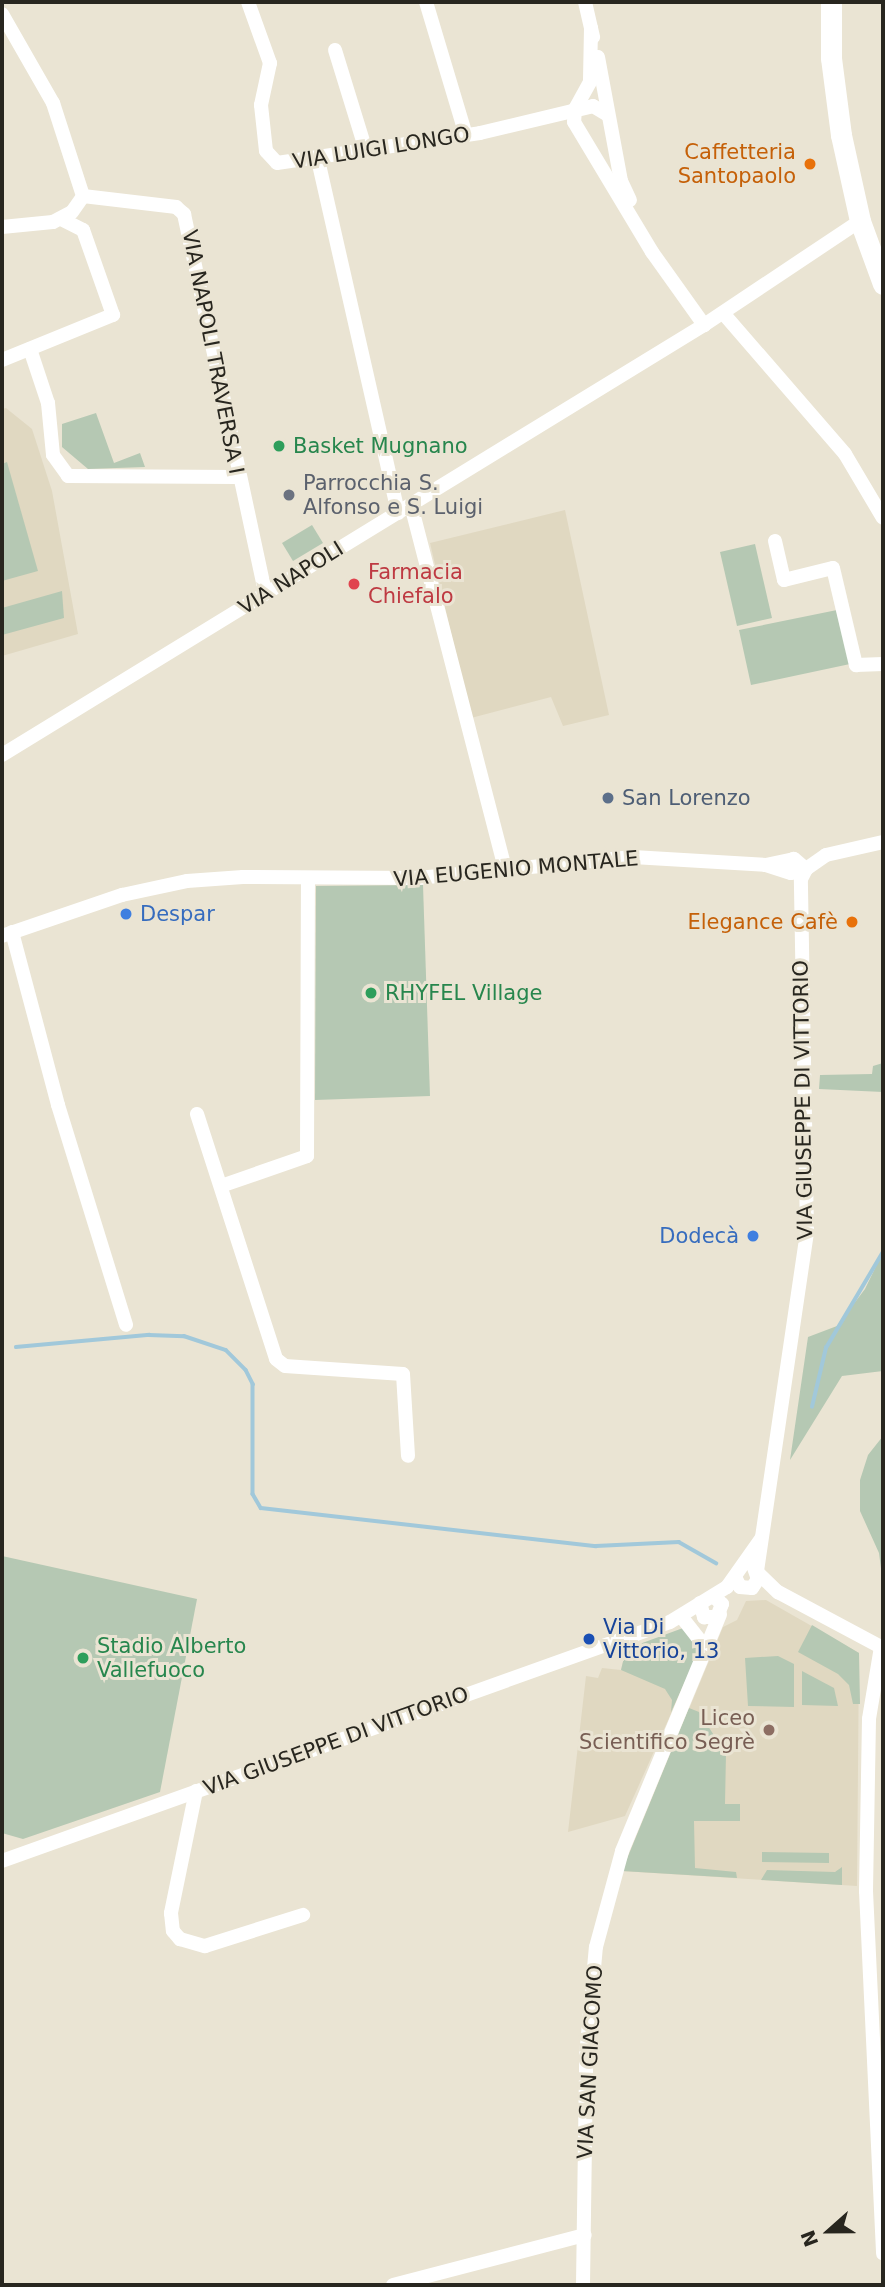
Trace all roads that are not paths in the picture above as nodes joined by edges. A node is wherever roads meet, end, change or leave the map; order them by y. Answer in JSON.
{"nodes":[{"id":1,"x":248,"y":2,"type":"edge"},
{"id":2,"x":426,"y":2,"type":"edge"},
{"id":3,"x":585,"y":2,"type":"edge"},
{"id":4,"x":831,"y":2,"type":"edge"},
{"id":5,"x":2,"y":14,"type":"edge"},
{"id":6,"x":591,"y":28,"type":"junction"},
{"id":7,"x":335,"y":50,"type":"dead end"},
{"id":8,"x":575,"y":109,"type":"junction"},
{"id":9,"x":608,"y":115,"type":"junction"},
{"id":10,"x":466,"y":135,"type":"junction"},
{"id":11,"x":366,"y":151,"type":"junction"},
{"id":12,"x":318,"y":160,"type":"junction"},
{"id":13,"x":618,"y":163,"type":"junction"},
{"id":14,"x":599,"y":166,"type":"junction"},
{"id":15,"x":83,"y":196,"type":"junction"},
{"id":16,"x":61,"y":219,"type":"junction"},
{"id":17,"x":860,"y":221,"type":"junction"},
{"id":18,"x":2,"y":227,"type":"edge"},
{"id":19,"x":668,"y":272,"type":"junction"},
{"id":20,"x":883,"y":284,"type":"edge"},
{"id":21,"x":723,"y":313,"type":"junction"},
{"id":22,"x":704,"y":325,"type":"junction"},
{"id":23,"x":30,"y":349,"type":"junction"},
{"id":24,"x":2,"y":360,"type":"edge"},
{"id":25,"x":237,"y":477,"type":"junction"},
{"id":26,"x":404,"y":509,"type":"junction"},
{"id":27,"x":883,"y":518,"type":"edge"},
{"id":28,"x":775,"y":541,"type":"dead end"},
{"id":29,"x":265,"y":593,"type":"junction"},
{"id":30,"x":883,"y":664,"type":"edge"},
{"id":31,"x":2,"y":755,"type":"edge"},
{"id":32,"x":883,"y":842,"type":"edge"},
{"id":33,"x":806,"y":869,"type":"junction"},
{"id":34,"x":506,"y":872,"type":"junction"},
{"id":35,"x":309,"y":878,"type":"junction"},
{"id":36,"x":7,"y":934,"type":"edge"},
{"id":37,"x":197,"y":1114,"type":"dead end"},
{"id":38,"x":221,"y":1186,"type":"junction"},
{"id":39,"x":126,"y":1325,"type":"dead end"},
{"id":40,"x":408,"y":1456,"type":"dead end"},
{"id":41,"x":748,"y":1571,"type":"junction"},
{"id":42,"x":750,"y":1588,"type":"junction"},
{"id":43,"x":778,"y":1592,"type":"junction"},
{"id":44,"x":711,"y":1610,"type":"junction"},
{"id":45,"x":677,"y":1621,"type":"junction"},
{"id":46,"x":708,"y":1646,"type":"junction"},
{"id":47,"x":882,"y":1648,"type":"edge"},
{"id":48,"x":196,"y":1791,"type":"junction"},
{"id":49,"x":867,"y":1825,"type":"junction"},
{"id":50,"x":883,"y":1827,"type":"edge"},
{"id":51,"x":2,"y":1861,"type":"edge"},
{"id":52,"x":303,"y":1915,"type":"dead end"},
{"id":53,"x":877,"y":2017,"type":"edge"},
{"id":54,"x":585,"y":2235,"type":"junction"},
{"id":55,"x":883,"y":2253,"type":"edge"},
{"id":56,"x":393,"y":2285,"type":"edge"},
{"id":57,"x":583,"y":2285,"type":"edge"}],
"edges":[{"from":1,"to":12,"type":"street","name":"VIA LUIGI LONGO"},
{"from":2,"to":10,"type":"street"},
{"from":3,"to":6,"type":"street"},
{"from":4,"to":17,"type":"main road"},
{"from":5,"to":15,"type":"street"},
{"from":6,"to":8,"type":"street"},
{"from":6,"to":9,"type":"street"},
{"from":7,"to":11,"type":"street"},
{"from":8,"to":9,"type":"street","name":"VIA LUIGI LONGO"},
{"from":8,"to":10,"type":"street","name":"VIA LUIGI LONGO"},
{"from":8,"to":14,"type":"street"},
{"from":9,"to":13,"type":"street"},
{"from":10,"to":11,"type":"street","name":"VIA LUIGI LONGO"},
{"from":11,"to":12,"type":"street","name":"VIA LUIGI LONGO"},
{"from":12,"to":26,"type":"street"},
{"from":13,"to":14,"type":"street"},
{"from":13,"to":19,"type":"street"},
{"from":14,"to":19,"type":"street"},
{"from":15,"to":16,"type":"street"},
{"from":15,"to":25,"type":"street","name":"VIA NAPOLI TRAVERSA I"},
{"from":16,"to":18,"type":"street"},
{"from":16,"to":23,"type":"street"},
{"from":17,"to":20,"type":"main road"},
{"from":17,"to":21,"type":"street","name":"VIA NAPOLI"},
{"from":19,"to":22,"type":"street"},
{"from":21,"to":22,"type":"street","name":"VIA NAPOLI"},
{"from":21,"to":27,"type":"street"},
{"from":22,"to":26,"type":"street","name":"VIA NAPOLI"},
{"from":23,"to":24,"type":"street"},
{"from":23,"to":25,"type":"street"},
{"from":25,"to":29,"type":"street","name":"VIA NAPOLI TRAVERSA I"},
{"from":26,"to":29,"type":"street","name":"VIA NAPOLI"},
{"from":26,"to":34,"type":"street"},
{"from":28,"to":30,"type":"street"},
{"from":29,"to":31,"type":"street","name":"VIA NAPOLI"},
{"from":32,"to":33,"type":"street"},
{"from":33,"to":34,"type":"street","name":"VIA EUGENIO MONTALE"},
{"from":33,"to":41,"type":"street","name":"VIA GIUSEPPE DI VITTORIO"},
{"from":34,"to":35,"type":"street","name":"VIA EUGENIO MONTALE"},
{"from":35,"to":36,"type":"street","name":"VIA EUGENIO MONTALE"},
{"from":35,"to":38,"type":"street"},
{"from":36,"to":39,"type":"street","name":"VIA EUGENIO MONTALE"},
{"from":37,"to":38,"type":"street"},
{"from":38,"to":40,"type":"street"},
{"from":41,"to":42,"type":"street"},
{"from":41,"to":42,"type":"street"},
{"from":41,"to":43,"type":"street"},
{"from":41,"to":44,"type":"street","name":"VIA GIUSEPPE DI VITTORIO"},
{"from":42,"to":43,"type":"street"},
{"from":42,"to":44,"type":"street"},
{"from":43,"to":47,"type":"street"},
{"from":44,"to":45,"type":"street","name":"VIA GIUSEPPE DI VITTORIO"},
{"from":44,"to":46,"type":"street","name":"VIA SAN GIACOMO"},
{"from":45,"to":46,"type":"street"},
{"from":45,"to":48,"type":"street","name":"VIA GIUSEPPE DI VITTORIO"},
{"from":46,"to":54,"type":"street","name":"VIA SAN GIACOMO"},
{"from":47,"to":49,"type":"street"},
{"from":48,"to":51,"type":"street","name":"VIA GIUSEPPE DI VITTORIO"},
{"from":48,"to":52,"type":"street"},
{"from":49,"to":50,"type":"street"},
{"from":49,"to":53,"type":"street"},
{"from":53,"to":55,"type":"street"},
{"from":54,"to":56,"type":"street"},
{"from":54,"to":57,"type":"street","name":"VIA SAN GIACOMO"}]}
